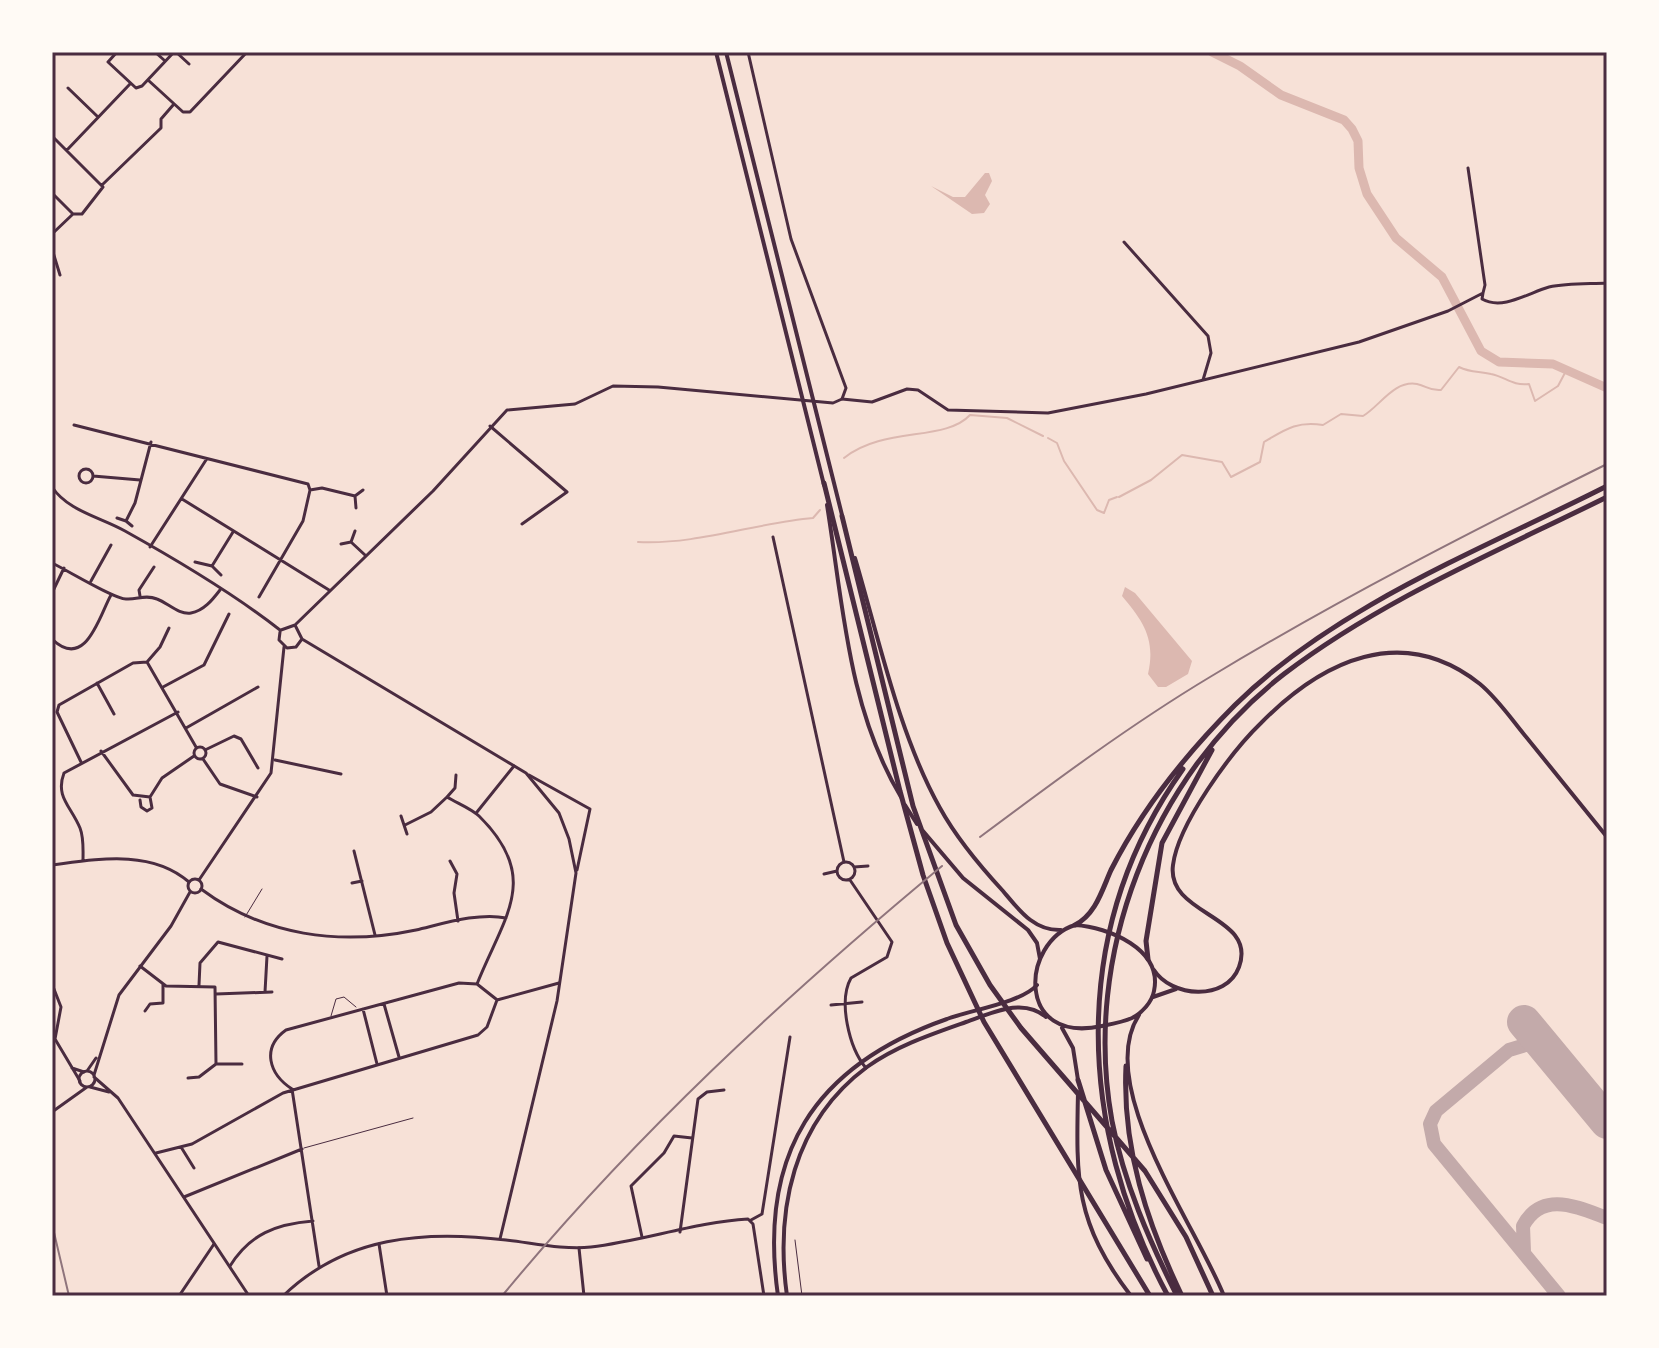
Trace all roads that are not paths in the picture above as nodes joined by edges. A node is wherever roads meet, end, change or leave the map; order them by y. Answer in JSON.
{"nodes":[{"id":1,"x":117,"y":52,"type":"edge"},
{"id":2,"x":155,"y":52,"type":"edge"},
{"id":3,"x":175,"y":52,"type":"edge"},
{"id":4,"x":247,"y":52,"type":"edge"},
{"id":5,"x":716,"y":52,"type":"edge"},
{"id":6,"x":726,"y":52,"type":"edge"},
{"id":7,"x":748,"y":52,"type":"edge"},
{"id":8,"x":165,"y":61,"type":"junction"},
{"id":9,"x":189,"y":64,"type":"dead end"},
{"id":10,"x":148,"y":80,"type":"junction"},
{"id":11,"x":130,"y":84,"type":"junction"},
{"id":12,"x":68,"y":88,"type":"dead end"},
{"id":13,"x":174,"y":104,"type":"junction"},
{"id":14,"x":98,"y":117,"type":"junction"},
{"id":15,"x":52,"y":136,"type":"edge"},
{"id":16,"x":67,"y":150,"type":"junction"},
{"id":17,"x":1468,"y":168,"type":"dead end"},
{"id":18,"x":102,"y":185,"type":"junction"},
{"id":19,"x":52,"y":193,"type":"edge"},
{"id":20,"x":73,"y":214,"type":"junction"},
{"id":21,"x":52,"y":234,"type":"edge"},
{"id":22,"x":1124,"y":242,"type":"dead end"},
{"id":23,"x":52,"y":249,"type":"edge"},
{"id":24,"x":60,"y":275,"type":"dead end"},
{"id":25,"x":1607,"y":283,"type":"edge"},
{"id":26,"x":1483,"y":293,"type":"junction"},
{"id":27,"x":52,"y":305,"type":"edge"},
{"id":28,"x":53,"y":339,"type":"edge"},
{"id":29,"x":52,"y":357,"type":"edge"},
{"id":30,"x":1203,"y":380,"type":"junction"},
{"id":31,"x":842,"y":399,"type":"junction"},
{"id":32,"x":89,"y":419,"type":"dead end"},
{"id":33,"x":74,"y":425,"type":"dead end"},
{"id":34,"x":490,"y":426,"type":"junction"},
{"id":35,"x":87,"y":427,"type":"junction"},
{"id":36,"x":151,"y":442,"type":"junction"},
{"id":37,"x":206,"y":460,"type":"junction"},
{"id":38,"x":93,"y":476,"type":"dead end"},
{"id":39,"x":140,"y":480,"type":"junction"},
{"id":40,"x":824,"y":483,"type":"junction"},
{"id":41,"x":53,"y":486,"type":"edge"},
{"id":42,"x":1607,"y":486,"type":"edge"},
{"id":43,"x":310,"y":490,"type":"junction"},
{"id":44,"x":363,"y":490,"type":"dead end"},
{"id":45,"x":355,"y":496,"type":"junction"},
{"id":46,"x":1607,"y":497,"type":"edge"},
{"id":47,"x":182,"y":499,"type":"junction"},
{"id":48,"x":356,"y":508,"type":"dead end"},
{"id":49,"x":842,"y":516,"type":"junction"},
{"id":50,"x":117,"y":518,"type":"dead end"},
{"id":51,"x":126,"y":521,"type":"junction"},
{"id":52,"x":522,"y":524,"type":"dead end"},
{"id":53,"x":132,"y":526,"type":"dead end"},
{"id":54,"x":355,"y":531,"type":"dead end"},
{"id":55,"x":233,"y":532,"type":"junction"},
{"id":56,"x":773,"y":537,"type":"dead end"},
{"id":57,"x":351,"y":542,"type":"junction"},
{"id":58,"x":341,"y":544,"type":"dead end"},
{"id":59,"x":111,"y":545,"type":"dead end"},
{"id":60,"x":150,"y":547,"type":"junction"},
{"id":61,"x":365,"y":555,"type":"junction"},
{"id":62,"x":281,"y":560,"type":"junction"},
{"id":63,"x":195,"y":562,"type":"dead end"},
{"id":64,"x":52,"y":563,"type":"edge"},
{"id":65,"x":212,"y":566,"type":"junction"},
{"id":66,"x":154,"y":567,"type":"dead end"},
{"id":67,"x":64,"y":568,"type":"junction"},
{"id":68,"x":221,"y":575,"type":"dead end"},
{"id":69,"x":91,"y":581,"type":"junction"},
{"id":70,"x":220,"y":590,"type":"junction"},
{"id":71,"x":329,"y":590,"type":"junction"},
{"id":72,"x":52,"y":593,"type":"edge"},
{"id":73,"x":112,"y":594,"type":"junction"},
{"id":74,"x":140,"y":596,"type":"junction"},
{"id":75,"x":259,"y":597,"type":"dead end"},
{"id":76,"x":229,"y":614,"type":"dead end"},
{"id":77,"x":295,"y":625,"type":"junction"},
{"id":78,"x":169,"y":628,"type":"dead end"},
{"id":79,"x":280,"y":630,"type":"junction"},
{"id":80,"x":52,"y":639,"type":"edge"},
{"id":81,"x":302,"y":639,"type":"junction"},
{"id":82,"x":284,"y":647,"type":"junction"},
{"id":83,"x":147,"y":662,"type":"junction"},
{"id":84,"x":97,"y":683,"type":"junction"},
{"id":85,"x":163,"y":687,"type":"junction"},
{"id":86,"x":258,"y":687,"type":"dead end"},
{"id":87,"x":178,"y":712,"type":"junction"},
{"id":88,"x":114,"y":714,"type":"dead end"},
{"id":89,"x":186,"y":728,"type":"junction"},
{"id":90,"x":1221,"y":735,"type":"junction"},
{"id":91,"x":1205,"y":739,"type":"junction"},
{"id":92,"x":196,"y":747,"type":"junction"},
{"id":93,"x":205,"y":750,"type":"junction"},
{"id":94,"x":101,"y":751,"type":"junction"},
{"id":95,"x":194,"y":756,"type":"junction"},
{"id":96,"x":203,"y":759,"type":"junction"},
{"id":97,"x":275,"y":760,"type":"junction"},
{"id":98,"x":81,"y":762,"type":"junction"},
{"id":99,"x":514,"y":766,"type":"junction"},
{"id":100,"x":258,"y":768,"type":"dead end"},
{"id":101,"x":526,"y":773,"type":"junction"},
{"id":102,"x":341,"y":774,"type":"dead end"},
{"id":103,"x":456,"y":775,"type":"dead end"},
{"id":104,"x":150,"y":797,"type":"junction"},
{"id":105,"x":257,"y":797,"type":"junction"},
{"id":106,"x":447,"y":797,"type":"junction"},
{"id":107,"x":140,"y":798,"type":"junction"},
{"id":108,"x":477,"y":812,"type":"junction"},
{"id":109,"x":401,"y":816,"type":"dead end"},
{"id":110,"x":405,"y":825,"type":"junction"},
{"id":111,"x":407,"y":834,"type":"dead end"},
{"id":112,"x":1607,"y":837,"type":"edge"},
{"id":113,"x":354,"y":851,"type":"dead end"},
{"id":114,"x":83,"y":861,"type":"junction"},
{"id":115,"x":450,"y":861,"type":"dead end"},
{"id":116,"x":844,"y":862,"type":"junction"},
{"id":117,"x":52,"y":865,"type":"edge"},
{"id":118,"x":868,"y":866,"type":"dead end"},
{"id":119,"x":854,"y":867,"type":"junction"},
{"id":120,"x":837,"y":871,"type":"junction"},
{"id":121,"x":576,"y":873,"type":"junction"},
{"id":122,"x":824,"y":874,"type":"dead end"},
{"id":123,"x":199,"y":880,"type":"junction"},
{"id":124,"x":850,"y":880,"type":"junction"},
{"id":125,"x":362,"y":881,"type":"junction"},
{"id":126,"x":189,"y":882,"type":"junction"},
{"id":127,"x":352,"y":883,"type":"dead end"},
{"id":128,"x":201,"y":889,"type":"junction"},
{"id":129,"x":262,"y":889,"type":"dead end"},
{"id":130,"x":190,"y":892,"type":"junction"},
{"id":131,"x":245,"y":917,"type":"junction"},
{"id":132,"x":506,"y":918,"type":"junction"},
{"id":133,"x":458,"y":921,"type":"junction"},
{"id":134,"x":1075,"y":925,"type":"junction"},
{"id":135,"x":1061,"y":930,"type":"junction"},
{"id":136,"x":375,"y":935,"type":"junction"},
{"id":137,"x":267,"y":956,"type":"junction"},
{"id":138,"x":282,"y":959,"type":"dead end"},
{"id":139,"x":1040,"y":959,"type":"junction"},
{"id":140,"x":1148,"y":959,"type":"junction"},
{"id":141,"x":140,"y":966,"type":"junction"},
{"id":142,"x":1154,"y":970,"type":"junction"},
{"id":143,"x":559,"y":983,"type":"junction"},
{"id":144,"x":52,"y":984,"type":"edge"},
{"id":145,"x":163,"y":984,"type":"junction"},
{"id":146,"x":477,"y":984,"type":"junction"},
{"id":147,"x":199,"y":985,"type":"junction"},
{"id":148,"x":1037,"y":985,"type":"junction"},
{"id":149,"x":1178,"y":988,"type":"junction"},
{"id":150,"x":265,"y":992,"type":"junction"},
{"id":151,"x":272,"y":992,"type":"dead end"},
{"id":152,"x":216,"y":994,"type":"junction"},
{"id":153,"x":1153,"y":997,"type":"junction"},
{"id":154,"x":497,"y":1000,"type":"junction"},
{"id":155,"x":862,"y":1002,"type":"dead end"},
{"id":156,"x":845,"y":1003,"type":"junction"},
{"id":157,"x":384,"y":1004,"type":"junction"},
{"id":158,"x":831,"y":1005,"type":"dead end"},
{"id":159,"x":362,"y":1010,"type":"junction"},
{"id":160,"x":145,"y":1011,"type":"dead end"},
{"id":161,"x":1140,"y":1013,"type":"junction"},
{"id":162,"x":1046,"y":1017,"type":"junction"},
{"id":163,"x":330,"y":1018,"type":"junction"},
{"id":164,"x":1061,"y":1027,"type":"junction"},
{"id":165,"x":790,"y":1037,"type":"dead end"},
{"id":166,"x":54,"y":1039,"type":"edge"},
{"id":167,"x":99,"y":1051,"type":"junction"},
{"id":168,"x":399,"y":1057,"type":"junction"},
{"id":169,"x":860,"y":1061,"type":"junction"},
{"id":170,"x":216,"y":1064,"type":"junction"},
{"id":171,"x":242,"y":1064,"type":"dead end"},
{"id":172,"x":377,"y":1064,"type":"junction"},
{"id":173,"x":69,"y":1066,"type":"junction"},
{"id":174,"x":1126,"y":1066,"type":"junction"},
{"id":175,"x":866,"y":1068,"type":"junction"},
{"id":176,"x":86,"y":1072,"type":"junction"},
{"id":177,"x":94,"y":1076,"type":"junction"},
{"id":178,"x":188,"y":1078,"type":"dead end"},
{"id":179,"x":1078,"y":1080,"type":"junction"},
{"id":180,"x":80,"y":1082,"type":"junction"},
{"id":181,"x":88,"y":1087,"type":"junction"},
{"id":182,"x":292,"y":1089,"type":"junction"},
{"id":183,"x":724,"y":1090,"type":"dead end"},
{"id":184,"x":113,"y":1093,"type":"junction"},
{"id":185,"x":72,"y":1095,"type":"junction"},
{"id":186,"x":52,"y":1112,"type":"edge"},
{"id":187,"x":413,"y":1118,"type":"dead end"},
{"id":188,"x":692,"y":1138,"type":"junction"},
{"id":189,"x":181,"y":1147,"type":"junction"},
{"id":190,"x":302,"y":1149,"type":"junction"},
{"id":191,"x":156,"y":1153,"type":"junction"},
{"id":192,"x":194,"y":1168,"type":"dead end"},
{"id":193,"x":184,"y":1197,"type":"junction"},
{"id":194,"x":751,"y":1220,"type":"junction"},
{"id":195,"x":313,"y":1221,"type":"junction"},
{"id":196,"x":680,"y":1232,"type":"junction"},
{"id":197,"x":642,"y":1237,"type":"junction"},
{"id":198,"x":500,"y":1239,"type":"junction"},
{"id":199,"x":795,"y":1240,"type":"dead end"},
{"id":200,"x":214,"y":1244,"type":"junction"},
{"id":201,"x":379,"y":1244,"type":"junction"},
{"id":202,"x":579,"y":1248,"type":"junction"},
{"id":203,"x":230,"y":1266,"type":"junction"},
{"id":204,"x":319,"y":1266,"type":"junction"},
{"id":205,"x":1166,"y":1294,"type":"edge"},
{"id":206,"x":179,"y":1296,"type":"edge"},
{"id":207,"x":249,"y":1296,"type":"edge"},
{"id":208,"x":283,"y":1296,"type":"edge"},
{"id":209,"x":387,"y":1296,"type":"edge"},
{"id":210,"x":584,"y":1296,"type":"edge"},
{"id":211,"x":764,"y":1296,"type":"edge"},
{"id":212,"x":778,"y":1296,"type":"edge"},
{"id":213,"x":787,"y":1296,"type":"edge"},
{"id":214,"x":802,"y":1296,"type":"edge"},
{"id":215,"x":1131,"y":1296,"type":"edge"},
{"id":216,"x":1150,"y":1296,"type":"edge"},
{"id":217,"x":1180,"y":1296,"type":"edge"},
{"id":218,"x":1213,"y":1296,"type":"edge"},
{"id":219,"x":1224,"y":1296,"type":"edge"}],
"edges":[{"from":1,"to":11,"type":"street"},
{"from":2,"to":8,"type":"street"},
{"from":3,"to":8,"type":"street"},
{"from":3,"to":9,"type":"street"},
{"from":4,"to":13,"type":"street"},
{"from":5,"to":40,"type":"main road"},
{"from":6,"to":49,"type":"main road"},
{"from":7,"to":31,"type":"street"},
{"from":8,"to":10,"type":"street"},
{"from":10,"to":11,"type":"street"},
{"from":10,"to":13,"type":"street"},
{"from":11,"to":14,"type":"street"},
{"from":12,"to":14,"type":"street"},
{"from":13,"to":18,"type":"street"},
{"from":14,"to":16,"type":"street"},
{"from":15,"to":16,"type":"street"},
{"from":16,"to":18,"type":"street"},
{"from":17,"to":26,"type":"street"},
{"from":18,"to":20,"type":"street"},
{"from":19,"to":20,"type":"street"},
{"from":20,"to":21,"type":"street"},
{"from":22,"to":30,"type":"street"},
{"from":23,"to":24,"type":"street"},
{"from":25,"to":26,"type":"street"},
{"from":26,"to":30,"type":"street"},
{"from":27,"to":28,"type":"street"},
{"from":28,"to":29,"type":"street"},
{"from":30,"to":31,"type":"street"},
{"from":31,"to":34,"type":"street"},
{"from":32,"to":35,"type":"street"},
{"from":33,"to":35,"type":"street"},
{"from":34,"to":52,"type":"street"},
{"from":34,"to":61,"type":"street"},
{"from":35,"to":36,"type":"street"},
{"from":36,"to":37,"type":"street"},
{"from":36,"to":39,"type":"street"},
{"from":37,"to":43,"type":"street"},
{"from":37,"to":47,"type":"street"},
{"from":38,"to":39,"type":"street"},
{"from":39,"to":51,"type":"street"},
{"from":40,"to":139,"type":"main road"},
{"from":40,"to":216,"type":"highway"},
{"from":41,"to":60,"type":"street"},
{"from":42,"to":91,"type":"highway"},
{"from":43,"to":45,"type":"street"},
{"from":43,"to":62,"type":"street"},
{"from":44,"to":45,"type":"street"},
{"from":45,"to":48,"type":"street"},
{"from":46,"to":90,"type":"highway"},
{"from":47,"to":55,"type":"street"},
{"from":47,"to":60,"type":"street"},
{"from":49,"to":135,"type":"main road"},
{"from":49,"to":218,"type":"highway"},
{"from":50,"to":51,"type":"street"},
{"from":51,"to":53,"type":"street"},
{"from":54,"to":57,"type":"street"},
{"from":55,"to":62,"type":"street"},
{"from":55,"to":65,"type":"street"},
{"from":56,"to":116,"type":"street"},
{"from":57,"to":58,"type":"street"},
{"from":57,"to":61,"type":"street"},
{"from":59,"to":69,"type":"street"},
{"from":60,"to":70,"type":"street"},
{"from":61,"to":71,"type":"street"},
{"from":62,"to":71,"type":"street"},
{"from":62,"to":75,"type":"street"},
{"from":63,"to":65,"type":"street"},
{"from":64,"to":67,"type":"street"},
{"from":65,"to":68,"type":"street"},
{"from":66,"to":74,"type":"street"},
{"from":67,"to":69,"type":"street"},
{"from":67,"to":72,"type":"street"},
{"from":69,"to":73,"type":"street"},
{"from":70,"to":74,"type":"street"},
{"from":70,"to":79,"type":"street"},
{"from":71,"to":77,"type":"street"},
{"from":73,"to":74,"type":"street"},
{"from":73,"to":80,"type":"street"},
{"from":76,"to":85,"type":"street"},
{"from":77,"to":79,"type":"street"},
{"from":77,"to":81,"type":"street"},
{"from":78,"to":83,"type":"street"},
{"from":79,"to":82,"type":"street"},
{"from":81,"to":82,"type":"street"},
{"from":81,"to":99,"type":"street"},
{"from":82,"to":97,"type":"street"},
{"from":83,"to":84,"type":"street"},
{"from":83,"to":85,"type":"street"},
{"from":84,"to":88,"type":"street"},
{"from":84,"to":98,"type":"street"},
{"from":85,"to":87,"type":"street"},
{"from":86,"to":89,"type":"street"},
{"from":87,"to":89,"type":"street"},
{"from":87,"to":94,"type":"street"},
{"from":89,"to":92,"type":"street"},
{"from":90,"to":140,"type":"highway"},
{"from":90,"to":217,"type":"highway"},
{"from":91,"to":134,"type":"highway"},
{"from":91,"to":205,"type":"highway"},
{"from":92,"to":93,"type":"street"},
{"from":92,"to":95,"type":"street"},
{"from":93,"to":96,"type":"street"},
{"from":93,"to":100,"type":"street"},
{"from":94,"to":98,"type":"street"},
{"from":94,"to":107,"type":"street"},
{"from":95,"to":96,"type":"street"},
{"from":95,"to":104,"type":"street"},
{"from":96,"to":105,"type":"street"},
{"from":97,"to":102,"type":"street"},
{"from":97,"to":105,"type":"street"},
{"from":98,"to":114,"type":"street"},
{"from":99,"to":101,"type":"street"},
{"from":99,"to":108,"type":"street"},
{"from":101,"to":121,"type":"street"},
{"from":101,"to":121,"type":"street"},
{"from":103,"to":106,"type":"street"},
{"from":104,"to":107,"type":"street"},
{"from":104,"to":107,"type":"street"},
{"from":105,"to":123,"type":"street"},
{"from":106,"to":108,"type":"street"},
{"from":106,"to":110,"type":"street"},
{"from":108,"to":132,"type":"street"},
{"from":109,"to":110,"type":"street"},
{"from":110,"to":111,"type":"street"},
{"from":112,"to":149,"type":"main road"},
{"from":113,"to":125,"type":"street"},
{"from":114,"to":117,"type":"street"},
{"from":114,"to":126,"type":"street"},
{"from":115,"to":133,"type":"street"},
{"from":116,"to":119,"type":"street"},
{"from":116,"to":120,"type":"street"},
{"from":118,"to":119,"type":"street"},
{"from":119,"to":124,"type":"street"},
{"from":120,"to":122,"type":"street"},
{"from":120,"to":124,"type":"street"},
{"from":121,"to":143,"type":"street"},
{"from":123,"to":126,"type":"street"},
{"from":123,"to":128,"type":"street"},
{"from":124,"to":156,"type":"street"},
{"from":125,"to":127,"type":"street"},
{"from":125,"to":136,"type":"street"},
{"from":126,"to":130,"type":"street"},
{"from":128,"to":130,"type":"street"},
{"from":128,"to":131,"type":"street"},
{"from":129,"to":131,"type":"lane"},
{"from":130,"to":141,"type":"street"},
{"from":131,"to":136,"type":"street"},
{"from":132,"to":133,"type":"street"},
{"from":132,"to":146,"type":"street"},
{"from":133,"to":136,"type":"street"},
{"from":134,"to":135,"type":"main road"},
{"from":134,"to":140,"type":"main road"},
{"from":135,"to":139,"type":"main road"},
{"from":137,"to":138,"type":"street"},
{"from":137,"to":147,"type":"street"},
{"from":137,"to":150,"type":"street"},
{"from":139,"to":148,"type":"main road"},
{"from":140,"to":142,"type":"main road"},
{"from":141,"to":145,"type":"street"},
{"from":141,"to":167,"type":"street"},
{"from":142,"to":149,"type":"main road"},
{"from":142,"to":153,"type":"main road"},
{"from":143,"to":154,"type":"street"},
{"from":143,"to":198,"type":"street"},
{"from":144,"to":166,"type":"street"},
{"from":145,"to":147,"type":"street"},
{"from":145,"to":160,"type":"street"},
{"from":146,"to":154,"type":"street"},
{"from":146,"to":157,"type":"street"},
{"from":147,"to":152,"type":"street"},
{"from":148,"to":162,"type":"main road"},
{"from":148,"to":169,"type":"main road"},
{"from":149,"to":153,"type":"main road"},
{"from":150,"to":151,"type":"street"},
{"from":150,"to":152,"type":"street"},
{"from":152,"to":170,"type":"street"},
{"from":153,"to":161,"type":"main road"},
{"from":154,"to":168,"type":"street"},
{"from":155,"to":156,"type":"street"},
{"from":156,"to":158,"type":"street"},
{"from":156,"to":169,"type":"street"},
{"from":157,"to":159,"type":"street"},
{"from":157,"to":168,"type":"street"},
{"from":159,"to":163,"type":"street"},
{"from":159,"to":163,"type":"lane"},
{"from":159,"to":172,"type":"street"},
{"from":161,"to":164,"type":"main road"},
{"from":161,"to":174,"type":"main road"},
{"from":162,"to":164,"type":"main road"},
{"from":162,"to":175,"type":"main road"},
{"from":163,"to":182,"type":"street"},
{"from":164,"to":179,"type":"main road"},
{"from":165,"to":194,"type":"street"},
{"from":166,"to":173,"type":"street"},
{"from":167,"to":176,"type":"street"},
{"from":167,"to":177,"type":"street"},
{"from":168,"to":172,"type":"street"},
{"from":169,"to":175,"type":"street"},
{"from":169,"to":212,"type":"main road"},
{"from":170,"to":171,"type":"street"},
{"from":170,"to":178,"type":"street"},
{"from":172,"to":182,"type":"street"},
{"from":173,"to":176,"type":"street"},
{"from":173,"to":180,"type":"street"},
{"from":174,"to":217,"type":"highway"},
{"from":174,"to":219,"type":"main road"},
{"from":175,"to":213,"type":"main road"},
{"from":176,"to":177,"type":"street"},
{"from":176,"to":180,"type":"street"},
{"from":177,"to":181,"type":"street"},
{"from":177,"to":184,"type":"street"},
{"from":179,"to":205,"type":"highway"},
{"from":179,"to":215,"type":"main road"},
{"from":180,"to":181,"type":"street"},
{"from":180,"to":185,"type":"street"},
{"from":181,"to":184,"type":"street"},
{"from":181,"to":185,"type":"street"},
{"from":182,"to":189,"type":"street"},
{"from":182,"to":190,"type":"street"},
{"from":183,"to":188,"type":"street"},
{"from":184,"to":191,"type":"street"},
{"from":185,"to":186,"type":"street"},
{"from":187,"to":190,"type":"lane"},
{"from":188,"to":196,"type":"street"},
{"from":188,"to":197,"type":"street"},
{"from":189,"to":191,"type":"street"},
{"from":189,"to":192,"type":"street"},
{"from":190,"to":193,"type":"street"},
{"from":190,"to":195,"type":"street"},
{"from":191,"to":193,"type":"street"},
{"from":193,"to":200,"type":"street"},
{"from":194,"to":196,"type":"street"},
{"from":194,"to":211,"type":"street"},
{"from":195,"to":203,"type":"street"},
{"from":195,"to":204,"type":"street"},
{"from":196,"to":197,"type":"street"},
{"from":197,"to":202,"type":"street"},
{"from":198,"to":201,"type":"street"},
{"from":198,"to":202,"type":"street"},
{"from":199,"to":214,"type":"lane"},
{"from":200,"to":203,"type":"street"},
{"from":200,"to":206,"type":"street"},
{"from":201,"to":204,"type":"street"},
{"from":201,"to":209,"type":"street"},
{"from":202,"to":210,"type":"street"},
{"from":203,"to":207,"type":"street"},
{"from":204,"to":208,"type":"street"}]}
